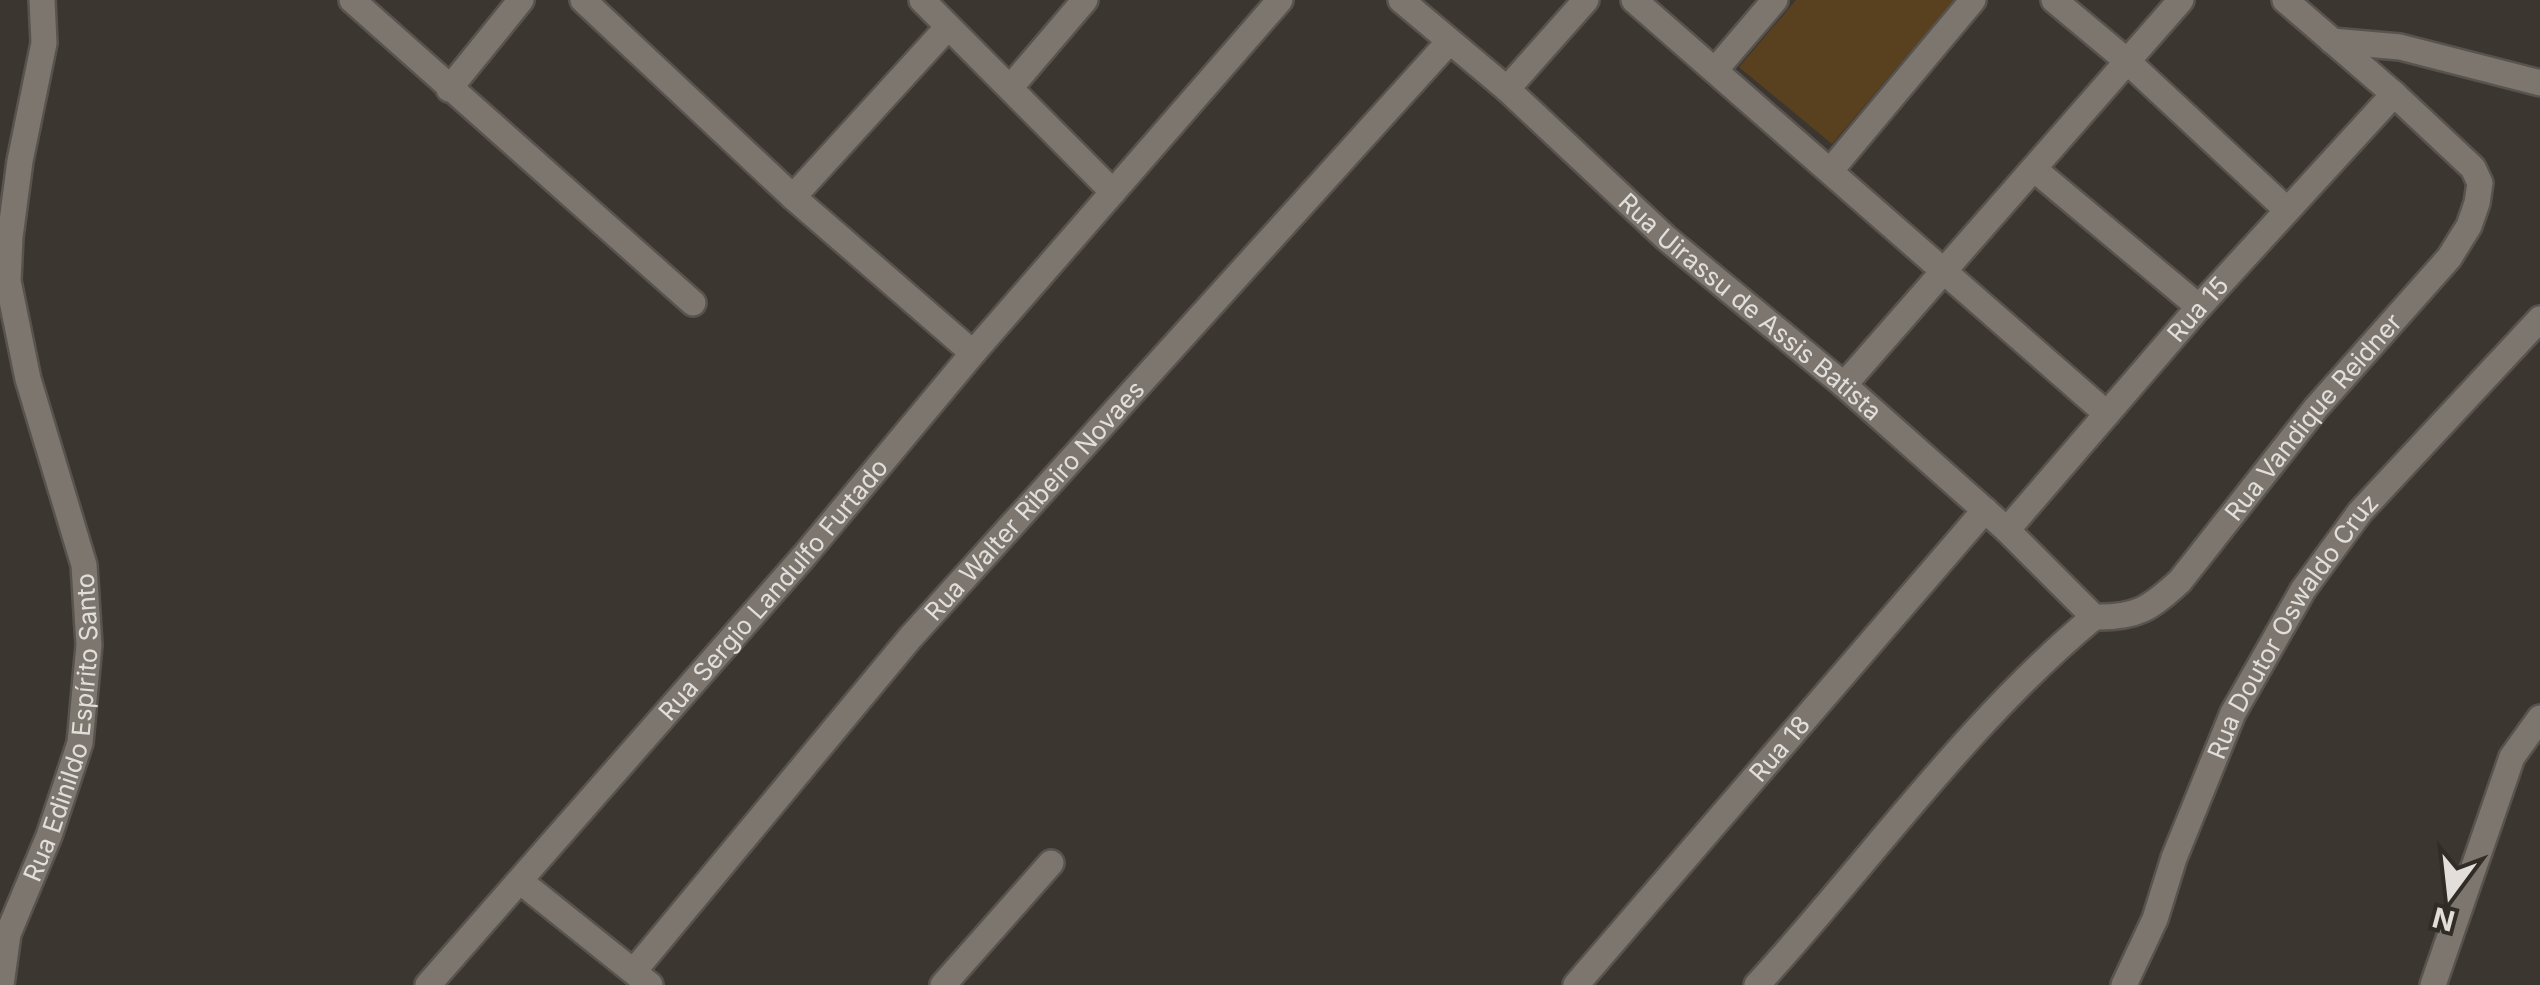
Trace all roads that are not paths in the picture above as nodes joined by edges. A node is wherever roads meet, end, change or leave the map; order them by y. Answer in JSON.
{"nodes":[{"id":1,"x":42,"y":0,"type":"edge"},
{"id":2,"x":520,"y":0,"type":"edge"},
{"id":3,"x":583,"y":0,"type":"edge"},
{"id":4,"x":922,"y":0,"type":"edge"},
{"id":5,"x":1085,"y":0,"type":"edge"},
{"id":6,"x":1280,"y":0,"type":"edge"},
{"id":7,"x":1401,"y":0,"type":"edge"},
{"id":8,"x":1586,"y":0,"type":"edge"},
{"id":9,"x":1634,"y":0,"type":"edge"},
{"id":10,"x":1775,"y":0,"type":"edge"},
{"id":11,"x":1973,"y":0,"type":"edge"},
{"id":12,"x":2054,"y":0,"type":"edge"},
{"id":13,"x":2181,"y":0,"type":"edge"},
{"id":14,"x":2284,"y":0,"type":"edge"},
{"id":15,"x":354,"y":3,"type":"edge"},
{"id":16,"x":948,"y":27,"type":"junction"},
{"id":17,"x":2332,"y":41,"type":"junction"},
{"id":18,"x":1448,"y":42,"type":"junction"},
{"id":19,"x":2127,"y":62,"type":"junction"},
{"id":20,"x":1716,"y":69,"type":"junction"},
{"id":21,"x":2540,"y":84,"type":"edge"},
{"id":22,"x":1010,"y":88,"type":"junction"},
{"id":23,"x":449,"y":89,"type":"junction"},
{"id":24,"x":1507,"y":90,"type":"junction"},
{"id":25,"x":2394,"y":94,"type":"junction"},
{"id":26,"x":2034,"y":169,"type":"junction"},
{"id":27,"x":1831,"y":170,"type":"junction"},
{"id":28,"x":1113,"y":192,"type":"junction"},
{"id":29,"x":793,"y":197,"type":"junction"},
{"id":30,"x":2287,"y":210,"type":"junction"},
{"id":31,"x":1944,"y":271,"type":"junction"},
{"id":32,"x":693,"y":303,"type":"dead end"},
{"id":33,"x":2200,"y":308,"type":"junction"},
{"id":34,"x":2540,"y":319,"type":"edge"},
{"id":35,"x":974,"y":353,"type":"junction"},
{"id":36,"x":1844,"y":386,"type":"junction"},
{"id":37,"x":2107,"y":414,"type":"junction"},
{"id":38,"x":1984,"y":510,"type":"junction"},
{"id":39,"x":2007,"y":530,"type":"junction"},
{"id":40,"x":2094,"y":617,"type":"junction"},
{"id":41,"x":2540,"y":718,"type":"edge"},
{"id":42,"x":1051,"y":863,"type":"dead end"},
{"id":43,"x":520,"y":881,"type":"junction"},
{"id":44,"x":642,"y":978,"type":"edge"},
{"id":45,"x":0,"y":985,"type":"edge"},
{"id":46,"x":428,"y":985,"type":"edge"},
{"id":47,"x":943,"y":985,"type":"edge"},
{"id":48,"x":1576,"y":985,"type":"edge"},
{"id":49,"x":1757,"y":985,"type":"edge"},
{"id":50,"x":2124,"y":985,"type":"edge"},
{"id":51,"x":2433,"y":985,"type":"edge"}],
"edges":[{"from":1,"to":45,"type":"street","name":"Rua Edinildo Espírito Santo"},
{"from":2,"to":23,"type":"street"},
{"from":3,"to":29,"type":"street"},
{"from":4,"to":16,"type":"street"},
{"from":5,"to":22,"type":"street"},
{"from":6,"to":28,"type":"street","name":"Rua Sergio Landulfo Furtado"},
{"from":7,"to":18,"type":"street","name":"Rua Uirassu de Assis Batista"},
{"from":8,"to":24,"type":"street"},
{"from":9,"to":20,"type":"street"},
{"from":10,"to":20,"type":"street"},
{"from":11,"to":27,"type":"street"},
{"from":12,"to":19,"type":"street"},
{"from":13,"to":19,"type":"street"},
{"from":14,"to":17,"type":"street"},
{"from":15,"to":23,"type":"street"},
{"from":16,"to":22,"type":"street"},
{"from":16,"to":29,"type":"street"},
{"from":17,"to":21,"type":"street"},
{"from":17,"to":25,"type":"street"},
{"from":18,"to":24,"type":"street","name":"Rua Uirassu de Assis Batista"},
{"from":18,"to":44,"type":"street","name":"Rua Walter Ribeiro Novaes"},
{"from":19,"to":26,"type":"street"},
{"from":19,"to":30,"type":"street"},
{"from":20,"to":27,"type":"street"},
{"from":22,"to":28,"type":"street"},
{"from":23,"to":32,"type":"street"},
{"from":24,"to":36,"type":"street","name":"Rua Uirassu de Assis Batista"},
{"from":25,"to":30,"type":"street","name":"Rua 15"},
{"from":25,"to":40,"type":"street","name":"Rua Vandique Reidner"},
{"from":26,"to":31,"type":"street"},
{"from":26,"to":33,"type":"street"},
{"from":27,"to":31,"type":"street"},
{"from":28,"to":35,"type":"street","name":"Rua Sergio Landulfo Furtado"},
{"from":29,"to":35,"type":"street"},
{"from":30,"to":33,"type":"street","name":"Rua 15"},
{"from":31,"to":36,"type":"street"},
{"from":31,"to":37,"type":"street"},
{"from":33,"to":37,"type":"street","name":"Rua 15"},
{"from":34,"to":50,"type":"street","name":"Rua Doutor Oswaldo Cruz"},
{"from":35,"to":43,"type":"street","name":"Rua Sergio Landulfo Furtado"},
{"from":36,"to":38,"type":"street","name":"Rua Uirassu de Assis Batista"},
{"from":37,"to":39,"type":"street","name":"Rua 15"},
{"from":38,"to":39,"type":"street","name":"Rua Uirassu de Assis Batista"},
{"from":38,"to":48,"type":"street","name":"Rua 18"},
{"from":39,"to":40,"type":"street","name":"Rua Uirassu de Assis Batista"},
{"from":40,"to":49,"type":"street"},
{"from":41,"to":51,"type":"street"},
{"from":42,"to":47,"type":"street"},
{"from":43,"to":44,"type":"street"},
{"from":43,"to":46,"type":"street","name":"Rua Sergio Landulfo Furtado"}]}
